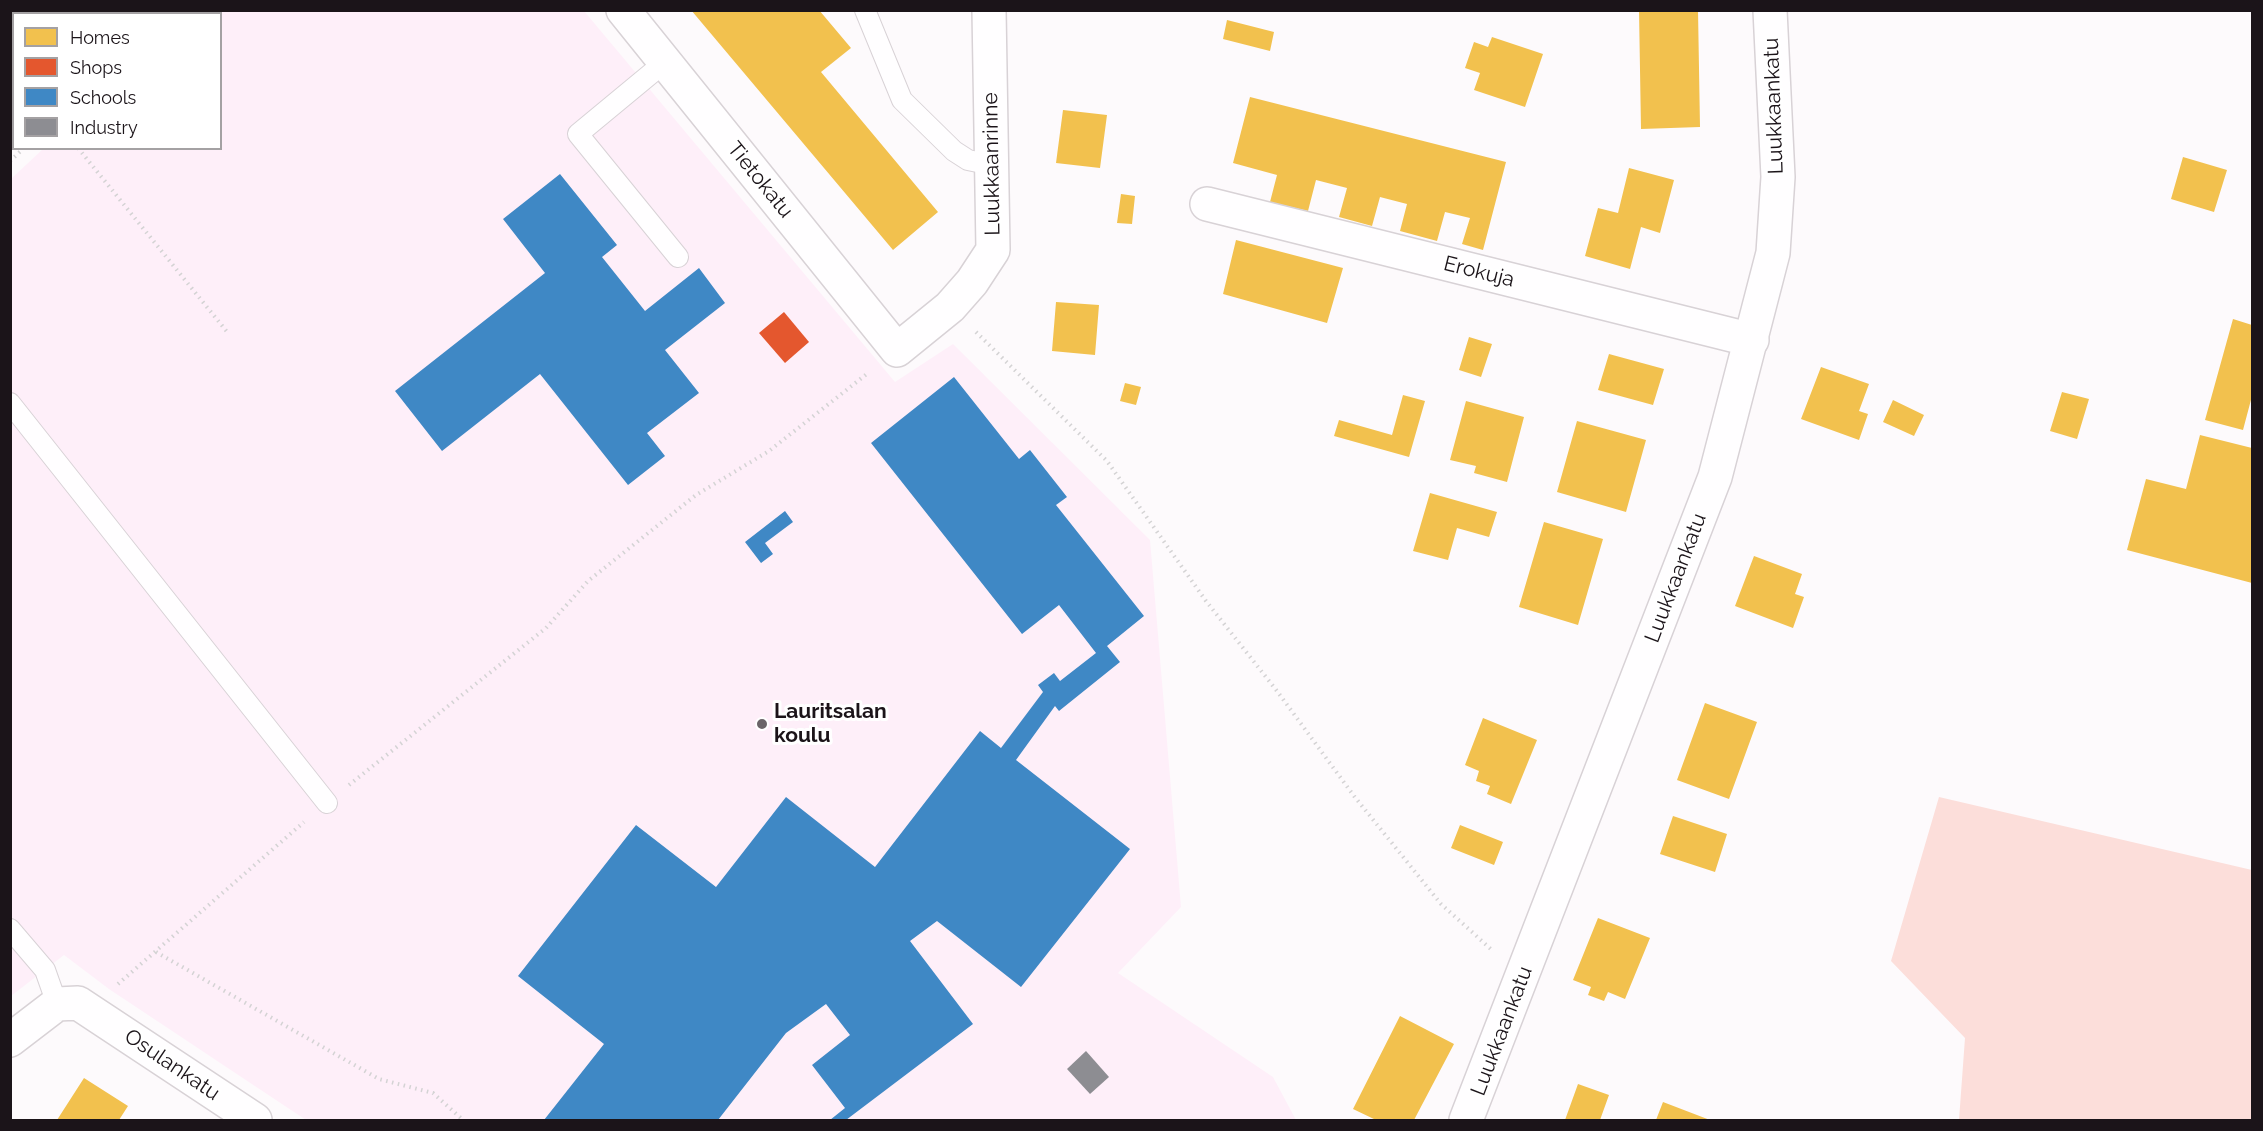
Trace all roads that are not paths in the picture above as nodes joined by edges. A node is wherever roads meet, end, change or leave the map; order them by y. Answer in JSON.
{"nodes":[{"id":1,"x":623,"y":10,"type":"edge"},
{"id":2,"x":865,"y":10,"type":"edge"},
{"id":3,"x":989,"y":10,"type":"edge"},
{"id":4,"x":1770,"y":10,"type":"edge"},
{"id":5,"x":664,"y":62,"type":"junction"},
{"id":6,"x":992,"y":165,"type":"junction"},
{"id":7,"x":1207,"y":204,"type":"dead end"},
{"id":8,"x":678,"y":257,"type":"dead end"},
{"id":9,"x":1752,"y":340,"type":"junction"},
{"id":10,"x":897,"y":350,"type":"joint"},
{"id":11,"x":10,"y":403,"type":"edge"},
{"id":12,"x":327,"y":803,"type":"road end"},
{"id":13,"x":10,"y":929,"type":"edge"},
{"id":14,"x":57,"y":1004,"type":"junction"},
{"id":15,"x":10,"y":1040,"type":"edge"},
{"id":16,"x":255,"y":1120,"type":"edge"},
{"id":17,"x":1466,"y":1120,"type":"edge"}],
"edges":[{"from":1,"to":5,"type":"street","name":"Tietokatu"},
{"from":2,"to":6,"type":"lane"},
{"from":3,"to":6,"type":"street","name":"Luukkaanrinne"},
{"from":4,"to":9,"type":"street","name":"Luukkaankatu"},
{"from":5,"to":8,"type":"lane"},
{"from":5,"to":10,"type":"street","name":"Tietokatu"},
{"from":6,"to":10,"type":"street","name":"Luukkaanrinne"},
{"from":7,"to":9,"type":"street","name":"Erokuja"},
{"from":9,"to":17,"type":"street","name":"Luukkaankatu"},
{"from":11,"to":12,"type":"lane"},
{"from":13,"to":14,"type":"lane"},
{"from":14,"to":15,"type":"street"},
{"from":14,"to":16,"type":"street","name":"Osulankatu"}]}
